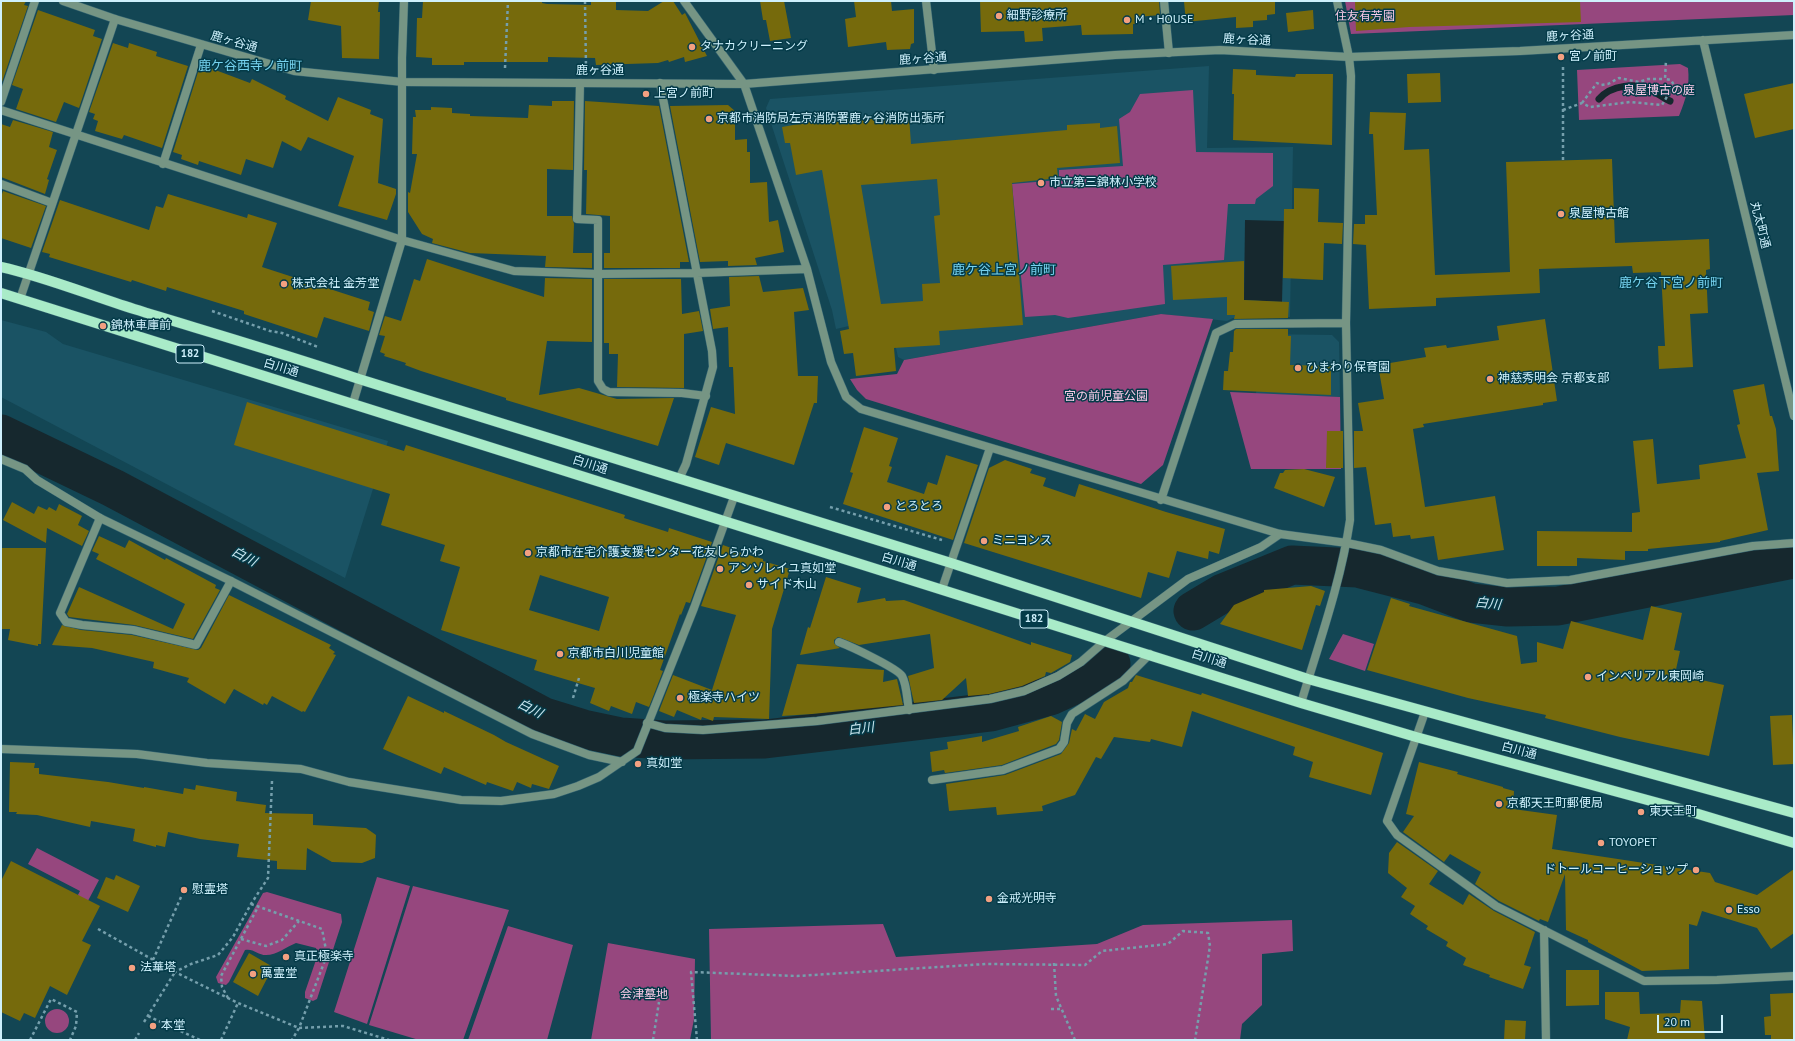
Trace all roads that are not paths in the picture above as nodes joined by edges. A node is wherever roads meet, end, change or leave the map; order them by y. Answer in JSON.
{"nodes":[{"id":1,"x":35,"y":1,"type":"edge"},
{"id":2,"x":63,"y":1,"type":"edge"},
{"id":3,"x":404,"y":1,"type":"edge"},
{"id":4,"x":684,"y":1,"type":"edge"},
{"id":5,"x":926,"y":1,"type":"edge"},
{"id":6,"x":1164,"y":1,"type":"edge"},
{"id":7,"x":1337,"y":1,"type":"edge"},
{"id":8,"x":115,"y":19,"type":"junction"},
{"id":9,"x":1794,"y":35,"type":"edge"},
{"id":10,"x":1703,"y":40,"type":"junction"},
{"id":11,"x":201,"y":44,"type":"junction"},
{"id":12,"x":1169,"y":53,"type":"junction"},
{"id":13,"x":1349,"y":57,"type":"junction"},
{"id":14,"x":934,"y":70,"type":"junction"},
{"id":15,"x":402,"y":82,"type":"junction"},
{"id":16,"x":583,"y":83,"type":"junction"},
{"id":17,"x":660,"y":83,"type":"junction"},
{"id":18,"x":744,"y":84,"type":"junction"},
{"id":19,"x":1,"y":102,"type":"edge"},
{"id":20,"x":1,"y":110,"type":"edge"},
{"id":21,"x":75,"y":136,"type":"junction"},
{"id":22,"x":163,"y":164,"type":"junction"},
{"id":23,"x":1,"y":184,"type":"edge"},
{"id":24,"x":52,"y":203,"type":"junction"},
{"id":25,"x":402,"y":240,"type":"junction"},
{"id":26,"x":1,"y":267,"type":"edge"},
{"id":27,"x":807,"y":269,"type":"junction"},
{"id":28,"x":28,"y":273,"type":"junction"},
{"id":29,"x":697,"y":273,"type":"junction"},
{"id":30,"x":598,"y":274,"type":"junction"},
{"id":31,"x":1,"y":294,"type":"edge"},
{"id":32,"x":20,"y":299,"type":"junction"},
{"id":33,"x":1346,"y":323,"type":"junction"},
{"id":34,"x":359,"y":379,"type":"junction"},
{"id":35,"x":706,"y":396,"type":"junction"},
{"id":36,"x":353,"y":403,"type":"junction"},
{"id":37,"x":1794,"y":416,"type":"edge"},
{"id":38,"x":990,"y":448,"type":"junction"},
{"id":39,"x":1,"y":459,"type":"edge"},
{"id":40,"x":679,"y":479,"type":"junction"},
{"id":41,"x":734,"y":497,"type":"junction"},
{"id":42,"x":1161,"y":500,"type":"junction"},
{"id":43,"x":100,"y":518,"type":"junction"},
{"id":44,"x":725,"y":522,"type":"junction"},
{"id":45,"x":1280,"y":534,"type":"junction"},
{"id":46,"x":1347,"y":543,"type":"junction"},
{"id":47,"x":1794,"y":543,"type":"edge"},
{"id":48,"x":951,"y":562,"type":"junction"},
{"id":49,"x":231,"y":581,"type":"junction"},
{"id":50,"x":942,"y":589,"type":"junction"},
{"id":51,"x":1131,"y":621,"type":"junction"},
{"id":52,"x":1105,"y":641,"type":"junction"},
{"id":53,"x":839,"y":642,"type":"dead end"},
{"id":54,"x":1150,"y":654,"type":"junction"},
{"id":55,"x":1308,"y":679,"type":"junction"},
{"id":56,"x":1300,"y":703,"type":"junction"},
{"id":57,"x":909,"y":710,"type":"junction"},
{"id":58,"x":1425,"y":712,"type":"junction"},
{"id":59,"x":646,"y":726,"type":"junction"},
{"id":60,"x":1416,"y":737,"type":"junction"},
{"id":61,"x":1,"y":749,"type":"edge"},
{"id":62,"x":622,"y":762,"type":"junction"},
{"id":63,"x":932,"y":780,"type":"dead end"},
{"id":64,"x":1794,"y":813,"type":"edge"},
{"id":65,"x":1794,"y":843,"type":"edge"},
{"id":66,"x":1544,"y":930,"type":"junction"},
{"id":67,"x":1794,"y":976,"type":"edge"},
{"id":68,"x":1546,"y":1040,"type":"edge"}],
"edges":[{"from":1,"to":19,"type":"street"},
{"from":2,"to":8,"type":"street","name":"鹿ヶ谷通"},
{"from":3,"to":15,"type":"street"},
{"from":4,"to":18,"type":"street"},
{"from":5,"to":14,"type":"street"},
{"from":6,"to":12,"type":"street"},
{"from":7,"to":13,"type":"street"},
{"from":8,"to":11,"type":"street","name":"鹿ヶ谷通"},
{"from":8,"to":21,"type":"street"},
{"from":9,"to":10,"type":"street","name":"鹿ヶ谷通"},
{"from":10,"to":13,"type":"street","name":"鹿ヶ谷通"},
{"from":10,"to":37,"type":"street","name":"丸太町通"},
{"from":11,"to":15,"type":"street","name":"鹿ヶ谷通"},
{"from":11,"to":22,"type":"street"},
{"from":12,"to":13,"type":"street","name":"鹿ヶ谷通"},
{"from":12,"to":14,"type":"street","name":"鹿ヶ谷通"},
{"from":13,"to":33,"type":"street"},
{"from":14,"to":18,"type":"street","name":"鹿ヶ谷通"},
{"from":15,"to":16,"type":"street","name":"鹿ヶ谷通"},
{"from":15,"to":25,"type":"street"},
{"from":16,"to":17,"type":"street","name":"鹿ヶ谷通"},
{"from":16,"to":30,"type":"street"},
{"from":17,"to":18,"type":"street","name":"鹿ヶ谷通"},
{"from":17,"to":29,"type":"street"},
{"from":18,"to":27,"type":"street"},
{"from":20,"to":21,"type":"street"},
{"from":21,"to":22,"type":"street"},
{"from":21,"to":24,"type":"street"},
{"from":22,"to":25,"type":"street"},
{"from":23,"to":24,"type":"street"},
{"from":24,"to":28,"type":"street"},
{"from":25,"to":30,"type":"street"},
{"from":25,"to":34,"type":"street"},
{"from":26,"to":28,"type":"main road","name":"白川通","number":"182"},
{"from":27,"to":29,"type":"street"},
{"from":27,"to":38,"type":"street"},
{"from":28,"to":32,"type":"street"},
{"from":28,"to":34,"type":"main road","name":"白川通","number":"182"},
{"from":29,"to":30,"type":"street"},
{"from":29,"to":35,"type":"street"},
{"from":30,"to":35,"type":"street"},
{"from":31,"to":32,"type":"main road","name":"白川通","number":"182"},
{"from":32,"to":36,"type":"main road","name":"白川通","number":"182"},
{"from":33,"to":42,"type":"street"},
{"from":33,"to":46,"type":"street"},
{"from":34,"to":36,"type":"street"},
{"from":34,"to":40,"type":"main road","name":"白川通","number":"182"},
{"from":35,"to":40,"type":"street"},
{"from":36,"to":44,"type":"main road","name":"白川通","number":"182"},
{"from":38,"to":42,"type":"street"},
{"from":38,"to":48,"type":"street"},
{"from":39,"to":43,"type":"street"},
{"from":40,"to":41,"type":"main road","name":"白川通","number":"182"},
{"from":41,"to":44,"type":"street"},
{"from":41,"to":48,"type":"main road","name":"白川通","number":"182"},
{"from":42,"to":45,"type":"street"},
{"from":43,"to":49,"type":"street"},
{"from":43,"to":49,"type":"street"},
{"from":44,"to":50,"type":"main road","name":"白川通","number":"182"},
{"from":44,"to":59,"type":"street"},
{"from":45,"to":46,"type":"street"},
{"from":45,"to":51,"type":"street"},
{"from":46,"to":47,"type":"street"},
{"from":46,"to":55,"type":"street"},
{"from":48,"to":50,"type":"street"},
{"from":48,"to":51,"type":"main road","name":"白川通","number":"182"},
{"from":49,"to":62,"type":"street"},
{"from":50,"to":52,"type":"main road","name":"白川通","number":"182"},
{"from":51,"to":52,"type":"street"},
{"from":51,"to":55,"type":"main road","name":"白川通","number":"182"},
{"from":52,"to":54,"type":"main road","name":"白川通","number":"182"},
{"from":52,"to":57,"type":"street"},
{"from":53,"to":57,"type":"street"},
{"from":54,"to":56,"type":"main road","name":"白川通","number":"182"},
{"from":54,"to":63,"type":"street"},
{"from":55,"to":56,"type":"street"},
{"from":55,"to":58,"type":"main road","name":"白川通","number":"182"},
{"from":56,"to":60,"type":"main road","name":"白川通","number":"182"},
{"from":57,"to":59,"type":"street"},
{"from":58,"to":60,"type":"street"},
{"from":58,"to":64,"type":"main road","name":"白川通","number":"182"},
{"from":59,"to":62,"type":"street"},
{"from":60,"to":65,"type":"main road","name":"白川通","number":"182"},
{"from":60,"to":66,"type":"street"},
{"from":61,"to":62,"type":"street"},
{"from":66,"to":67,"type":"street"},
{"from":66,"to":68,"type":"street"}]}
